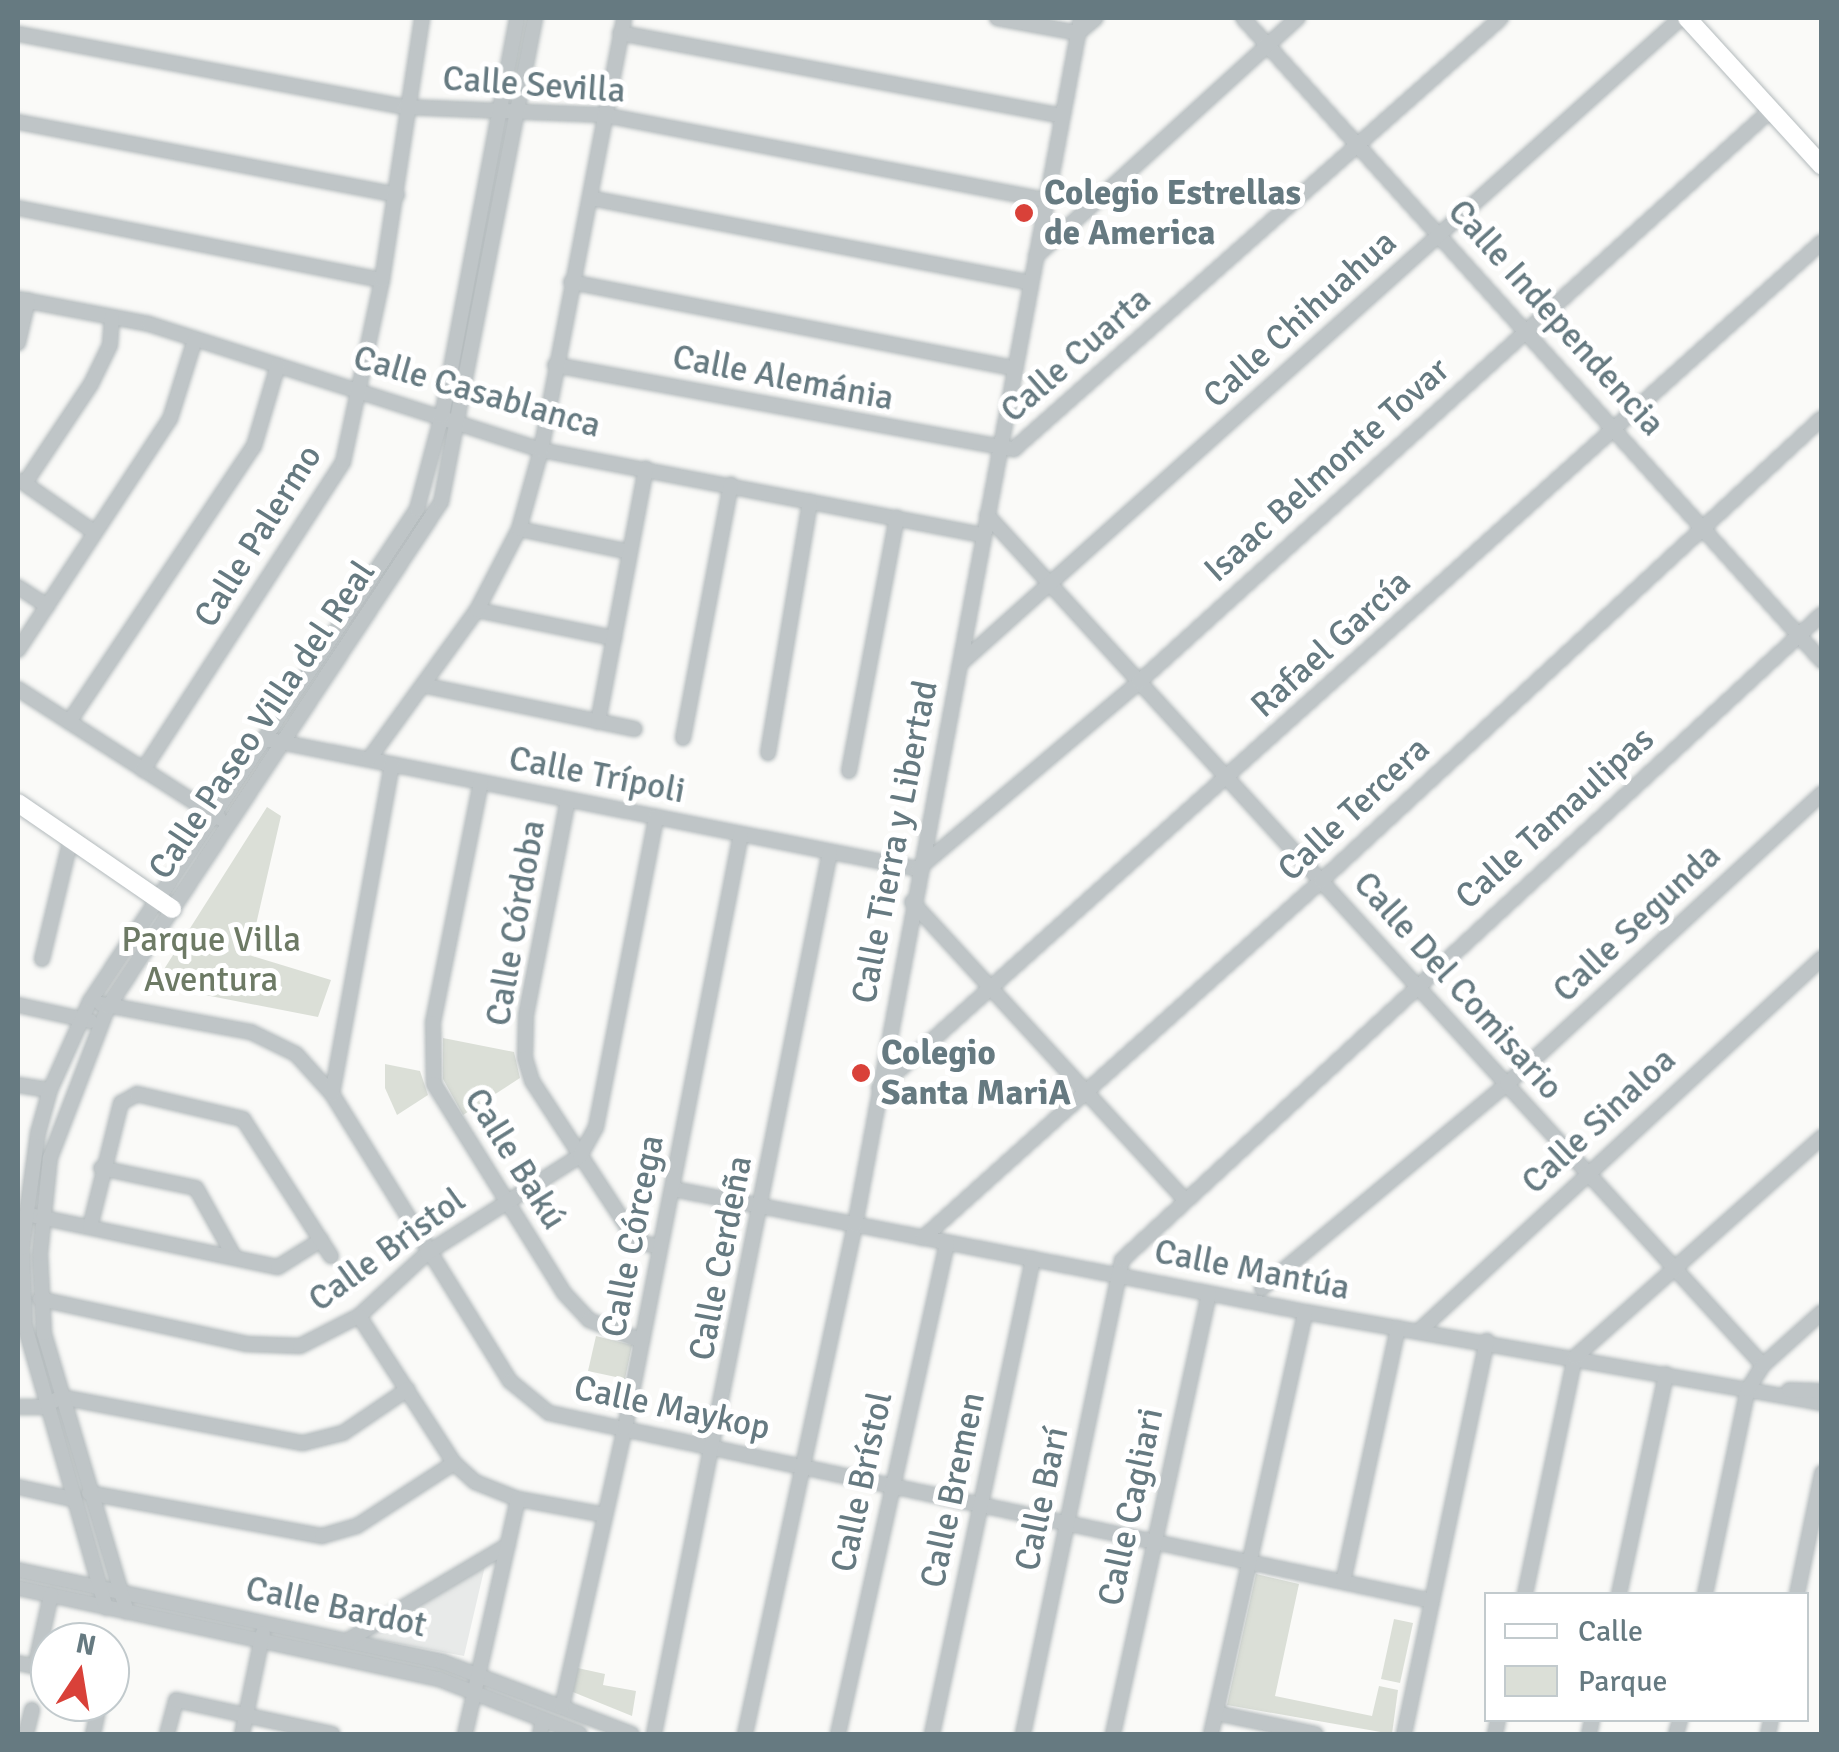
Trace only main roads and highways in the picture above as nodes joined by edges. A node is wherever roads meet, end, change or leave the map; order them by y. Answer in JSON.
{"nodes":[{"id":1,"x":1684,"y":18,"type":"edge"},
{"id":2,"x":1822,"y":166,"type":"edge"},
{"id":3,"x":18,"y":803,"type":"edge"},
{"id":4,"x":165,"y":905,"type":"road end"}],
"edges":[{"from":1,"to":2,"type":"main road"},
{"from":3,"to":4,"type":"main road"}]}
